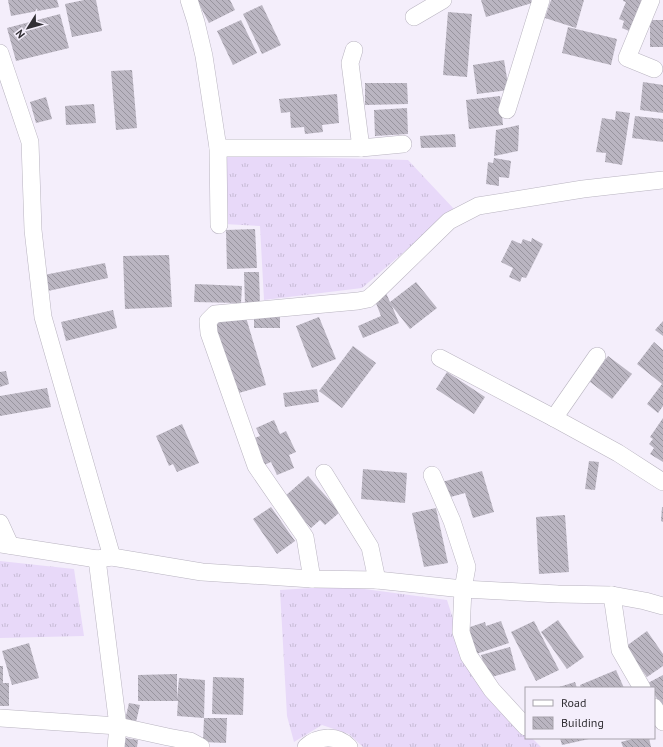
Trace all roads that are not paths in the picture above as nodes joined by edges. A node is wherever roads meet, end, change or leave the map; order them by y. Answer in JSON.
{"nodes":[{"id":1,"x":189,"y":0,"type":"edge"},
{"id":2,"x":443,"y":0,"type":"edge"},
{"id":3,"x":541,"y":0,"type":"edge"},
{"id":4,"x":650,"y":0,"type":"edge"},
{"id":5,"x":414,"y":17,"type":"dead end"},
{"id":6,"x":354,"y":50,"type":"dead end"},
{"id":7,"x":0,"y":52,"type":"edge"},
{"id":8,"x":654,"y":69,"type":"dead end"},
{"id":9,"x":507,"y":110,"type":"dead end"},
{"id":10,"x":403,"y":144,"type":"dead end"},
{"id":11,"x":218,"y":148,"type":"junction"},
{"id":12,"x":360,"y":148,"type":"junction"},
{"id":13,"x":663,"y":180,"type":"edge"},
{"id":14,"x":219,"y":225,"type":"dead end"},
{"id":15,"x":597,"y":356,"type":"dead end"},
{"id":16,"x":440,"y":358,"type":"dead end"},
{"id":17,"x":554,"y":418,"type":"junction"},
{"id":18,"x":324,"y":473,"type":"dead end"},
{"id":19,"x":432,"y":475,"type":"dead end"},
{"id":20,"x":663,"y":482,"type":"edge"},
{"id":21,"x":0,"y":523,"type":"edge"},
{"id":22,"x":5,"y":545,"type":"edge"},
{"id":23,"x":104,"y":558,"type":"junction"},
{"id":24,"x":312,"y":579,"type":"junction"},
{"id":25,"x":377,"y":580,"type":"junction"},
{"id":26,"x":463,"y":589,"type":"junction"},
{"id":27,"x":612,"y":595,"type":"junction"},
{"id":28,"x":663,"y":606,"type":"edge"},
{"id":29,"x":641,"y":687,"type":"edge"},
{"id":30,"x":655,"y":709,"type":"edge"},
{"id":31,"x":0,"y":718,"type":"edge"},
{"id":32,"x":663,"y":722,"type":"edge"},
{"id":33,"x":118,"y":726,"type":"junction"},
{"id":34,"x":525,"y":726,"type":"edge"},
{"id":35,"x":116,"y":747,"type":"edge"},
{"id":36,"x":201,"y":747,"type":"edge"},
{"id":37,"x":306,"y":747,"type":"edge"},
{"id":38,"x":349,"y":747,"type":"edge"}],
"edges":[{"from":1,"to":11,"type":"street"},
{"from":2,"to":5,"type":"street"},
{"from":3,"to":9,"type":"street"},
{"from":4,"to":8,"type":"street"},
{"from":6,"to":12,"type":"street"},
{"from":7,"to":23,"type":"street"},
{"from":10,"to":12,"type":"street"},
{"from":11,"to":12,"type":"street"},
{"from":11,"to":14,"type":"street"},
{"from":13,"to":24,"type":"street"},
{"from":15,"to":17,"type":"street"},
{"from":16,"to":17,"type":"street"},
{"from":17,"to":20,"type":"street"},
{"from":18,"to":25,"type":"street"},
{"from":19,"to":26,"type":"street"},
{"from":21,"to":22,"type":"street"},
{"from":22,"to":23,"type":"street"},
{"from":23,"to":24,"type":"street"},
{"from":23,"to":33,"type":"street"},
{"from":24,"to":25,"type":"street"},
{"from":25,"to":26,"type":"street"},
{"from":26,"to":27,"type":"street"},
{"from":26,"to":34,"type":"street"},
{"from":27,"to":28,"type":"street"},
{"from":27,"to":29,"type":"street"},
{"from":30,"to":32,"type":"street"},
{"from":31,"to":33,"type":"street"},
{"from":33,"to":35,"type":"street"},
{"from":33,"to":36,"type":"street"},
{"from":37,"to":38,"type":"street"}]}
